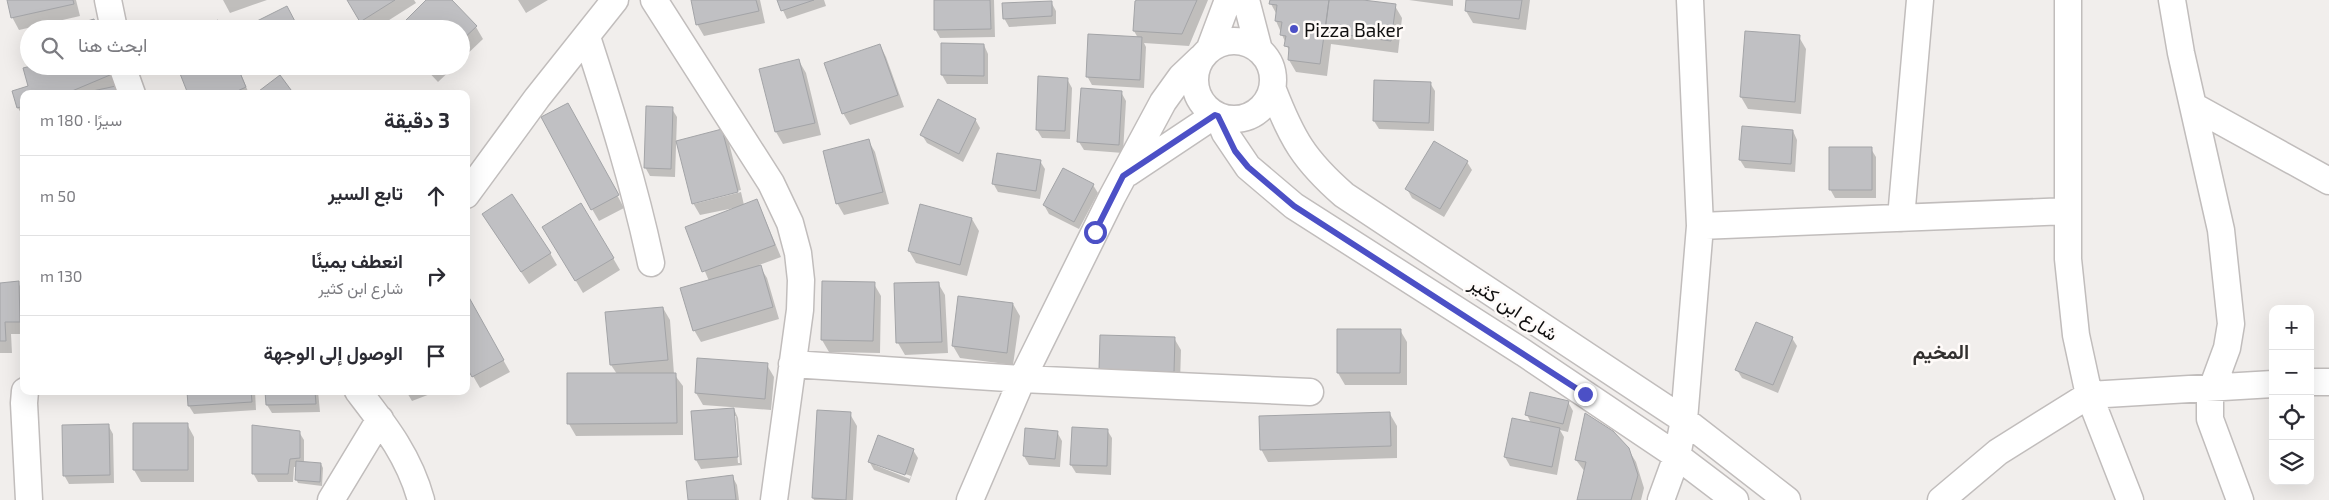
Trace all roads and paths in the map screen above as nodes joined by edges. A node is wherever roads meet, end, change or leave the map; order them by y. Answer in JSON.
{"nodes":[{"id":1,"x":108,"y":0,"type":"edge"},
{"id":2,"x":615,"y":0,"type":"edge"},
{"id":3,"x":654,"y":0,"type":"edge"},
{"id":4,"x":1228,"y":0,"type":"edge"},
{"id":5,"x":1246,"y":0,"type":"edge"},
{"id":6,"x":1690,"y":0,"type":"edge"},
{"id":7,"x":1920,"y":0,"type":"edge"},
{"id":8,"x":2068,"y":0,"type":"edge"},
{"id":9,"x":2172,"y":0,"type":"edge"},
{"id":10,"x":112,"y":20,"type":"edge"},
{"id":11,"x":587,"y":37,"type":"junction"},
{"id":12,"x":1260,"y":50,"type":"junction"},
{"id":13,"x":1206,"y":53,"type":"junction"},
{"id":14,"x":125,"y":75,"type":"edge"},
{"id":15,"x":131,"y":90,"type":"edge"},
{"id":16,"x":1273,"y":90,"type":"junction"},
{"id":17,"x":2195,"y":107,"type":"junction"},
{"id":18,"x":1216,"y":116,"type":"junction"},
{"id":19,"x":1123,"y":176,"type":"junction"},
{"id":20,"x":2329,"y":181,"type":"edge"},
{"id":21,"x":470,"y":190,"type":"edge"},
{"id":22,"x":2068,"y":211,"type":"junction"},
{"id":23,"x":1901,"y":218,"type":"junction"},
{"id":24,"x":1700,"y":226,"type":"junction"},
{"id":25,"x":651,"y":263,"type":"dead end"},
{"id":26,"x":792,"y":364,"type":"junction"},
{"id":27,"x":1022,"y":379,"type":"junction"},
{"id":28,"x":2314,"y":382,"type":"edge"},
{"id":29,"x":2329,"y":382,"type":"edge"},
{"id":30,"x":2269,"y":384,"type":"edge"},
{"id":31,"x":2212,"y":386,"type":"junction"},
{"id":32,"x":1310,"y":392,"type":"dead end"},
{"id":33,"x":25,"y":395,"type":"edge"},
{"id":34,"x":361,"y":395,"type":"edge"},
{"id":35,"x":2088,"y":395,"type":"junction"},
{"id":36,"x":380,"y":419,"type":"junction"},
{"id":37,"x":1684,"y":420,"type":"junction"},
{"id":38,"x":1676,"y":456,"type":"junction"},
{"id":39,"x":29,"y":500,"type":"edge"},
{"id":40,"x":331,"y":500,"type":"edge"},
{"id":41,"x":421,"y":500,"type":"edge"},
{"id":42,"x":774,"y":500,"type":"edge"},
{"id":43,"x":970,"y":500,"type":"edge"},
{"id":44,"x":1660,"y":500,"type":"edge"},
{"id":45,"x":1735,"y":500,"type":"edge"},
{"id":46,"x":1787,"y":500,"type":"edge"},
{"id":47,"x":1941,"y":500,"type":"edge"},
{"id":48,"x":2130,"y":500,"type":"edge"},
{"id":49,"x":2240,"y":500,"type":"edge"}],
"edges":[{"from":1,"to":10,"type":"street"},
{"from":2,"to":11,"type":"street"},
{"from":3,"to":26,"type":"street"},
{"from":4,"to":13,"type":"street"},
{"from":5,"to":12,"type":"street"},
{"from":6,"to":24,"type":"street"},
{"from":7,"to":23,"type":"street"},
{"from":8,"to":22,"type":"street"},
{"from":9,"to":17,"type":"street"},
{"from":11,"to":21,"type":"street"},
{"from":11,"to":25,"type":"street"},
{"from":12,"to":13,"type":"street"},
{"from":12,"to":16,"type":"street"},
{"from":13,"to":18,"type":"street"},
{"from":13,"to":19,"type":"street"},
{"from":14,"to":15,"type":"street"},
{"from":16,"to":18,"type":"street"},
{"from":16,"to":37,"type":"street","name":"شارع ابن كثير"},
{"from":17,"to":20,"type":"street"},
{"from":17,"to":31,"type":"street"},
{"from":18,"to":19,"type":"street"},
{"from":18,"to":38,"type":"street","name":"شارع ابن كثير"},
{"from":19,"to":27,"type":"street"},
{"from":22,"to":23,"type":"street"},
{"from":22,"to":35,"type":"street"},
{"from":23,"to":24,"type":"street"},
{"from":24,"to":37,"type":"street"},
{"from":26,"to":27,"type":"street"},
{"from":26,"to":42,"type":"street"},
{"from":27,"to":32,"type":"street"},
{"from":27,"to":43,"type":"street"},
{"from":28,"to":29,"type":"street"},
{"from":30,"to":31,"type":"street"},
{"from":31,"to":35,"type":"street"},
{"from":31,"to":49,"type":"street"},
{"from":33,"to":39,"type":"street"},
{"from":34,"to":36,"type":"street"},
{"from":35,"to":47,"type":"street"},
{"from":35,"to":48,"type":"street"},
{"from":36,"to":40,"type":"street"},
{"from":36,"to":41,"type":"street"},
{"from":37,"to":38,"type":"street"},
{"from":37,"to":46,"type":"street","name":"شارع ابن كثير"},
{"from":38,"to":44,"type":"street"},
{"from":38,"to":45,"type":"street","name":"شارع ابن كثير"}]}
